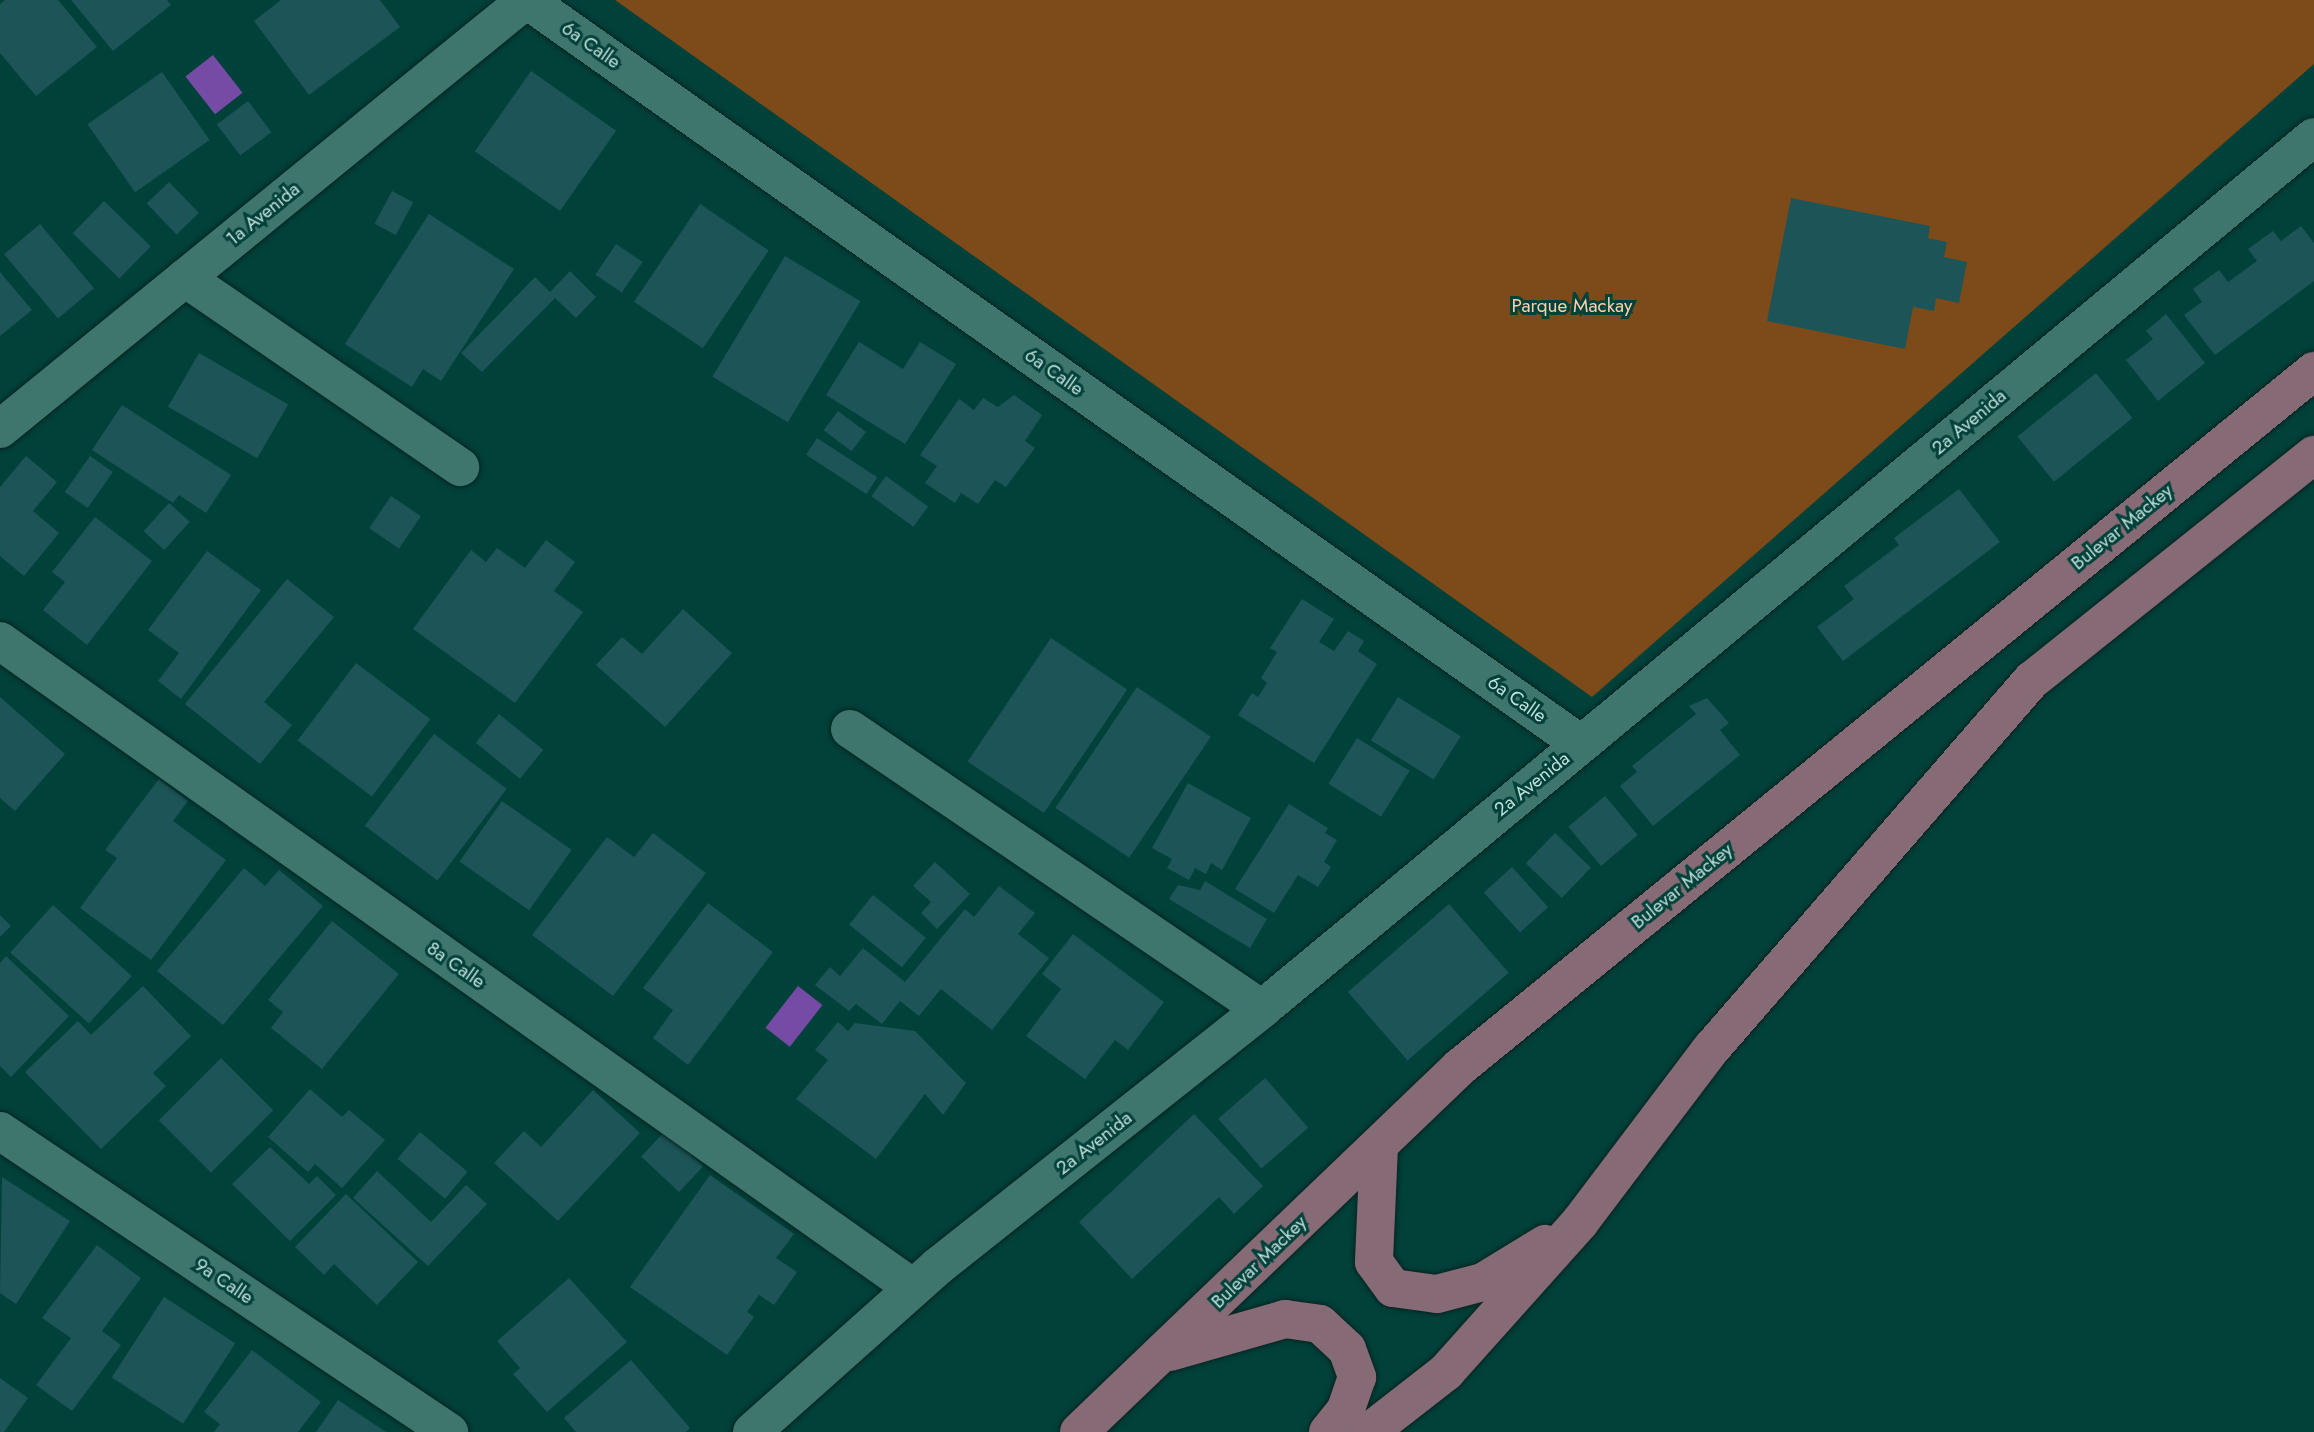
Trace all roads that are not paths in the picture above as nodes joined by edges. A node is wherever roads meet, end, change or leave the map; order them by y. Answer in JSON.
{"nodes":[{"id":1,"x":527,"y":0,"type":"edge"},
{"id":2,"x":2314,"y":137,"type":"edge"},
{"id":3,"x":185,"y":278,"type":"junction"},
{"id":4,"x":2314,"y":371,"type":"edge"},
{"id":5,"x":0,"y":429,"type":"edge"},
{"id":6,"x":2314,"y":455,"type":"edge"},
{"id":7,"x":460,"y":467,"type":"dead end"},
{"id":8,"x":0,"y":641,"type":"edge"},
{"id":9,"x":850,"y":729,"type":"dead end"},
{"id":10,"x":1581,"y":744,"type":"junction"},
{"id":11,"x":1262,"y":1009,"type":"junction"},
{"id":12,"x":0,"y":1131,"type":"edge"},
{"id":13,"x":1379,"y":1146,"type":"junction"},
{"id":14,"x":1580,"y":1222,"type":"junction"},
{"id":15,"x":913,"y":1288,"type":"junction"},
{"id":16,"x":1163,"y":1354,"type":"junction"},
{"id":17,"x":449,"y":1432,"type":"edge"},
{"id":18,"x":752,"y":1432,"type":"edge"},
{"id":19,"x":1079,"y":1432,"type":"edge"},
{"id":20,"x":1328,"y":1432,"type":"edge"},
{"id":21,"x":1369,"y":1432,"type":"edge"}],
"edges":[{"from":1,"to":3,"type":"street","name":"1a Avenida"},
{"from":1,"to":10,"type":"street","name":"6a Calle"},
{"from":2,"to":10,"type":"street","name":"2a Avenida"},
{"from":3,"to":5,"type":"street","name":"1a Avenida"},
{"from":3,"to":7,"type":"street"},
{"from":4,"to":13,"type":"main road","name":"Bulevar Mackey"},
{"from":6,"to":14,"type":"main road"},
{"from":8,"to":15,"type":"street","name":"8a Calle"},
{"from":9,"to":11,"type":"street"},
{"from":10,"to":11,"type":"street","name":"2a Avenida"},
{"from":11,"to":15,"type":"street","name":"2a Avenida"},
{"from":12,"to":17,"type":"street","name":"9a Calle"},
{"from":13,"to":14,"type":"main road"},
{"from":13,"to":16,"type":"main road","name":"Bulevar Mackey"},
{"from":14,"to":21,"type":"main road"},
{"from":15,"to":18,"type":"street","name":"2a Avenida"},
{"from":16,"to":19,"type":"main road","name":"Bulevar Mackey"},
{"from":16,"to":20,"type":"main road"}]}
